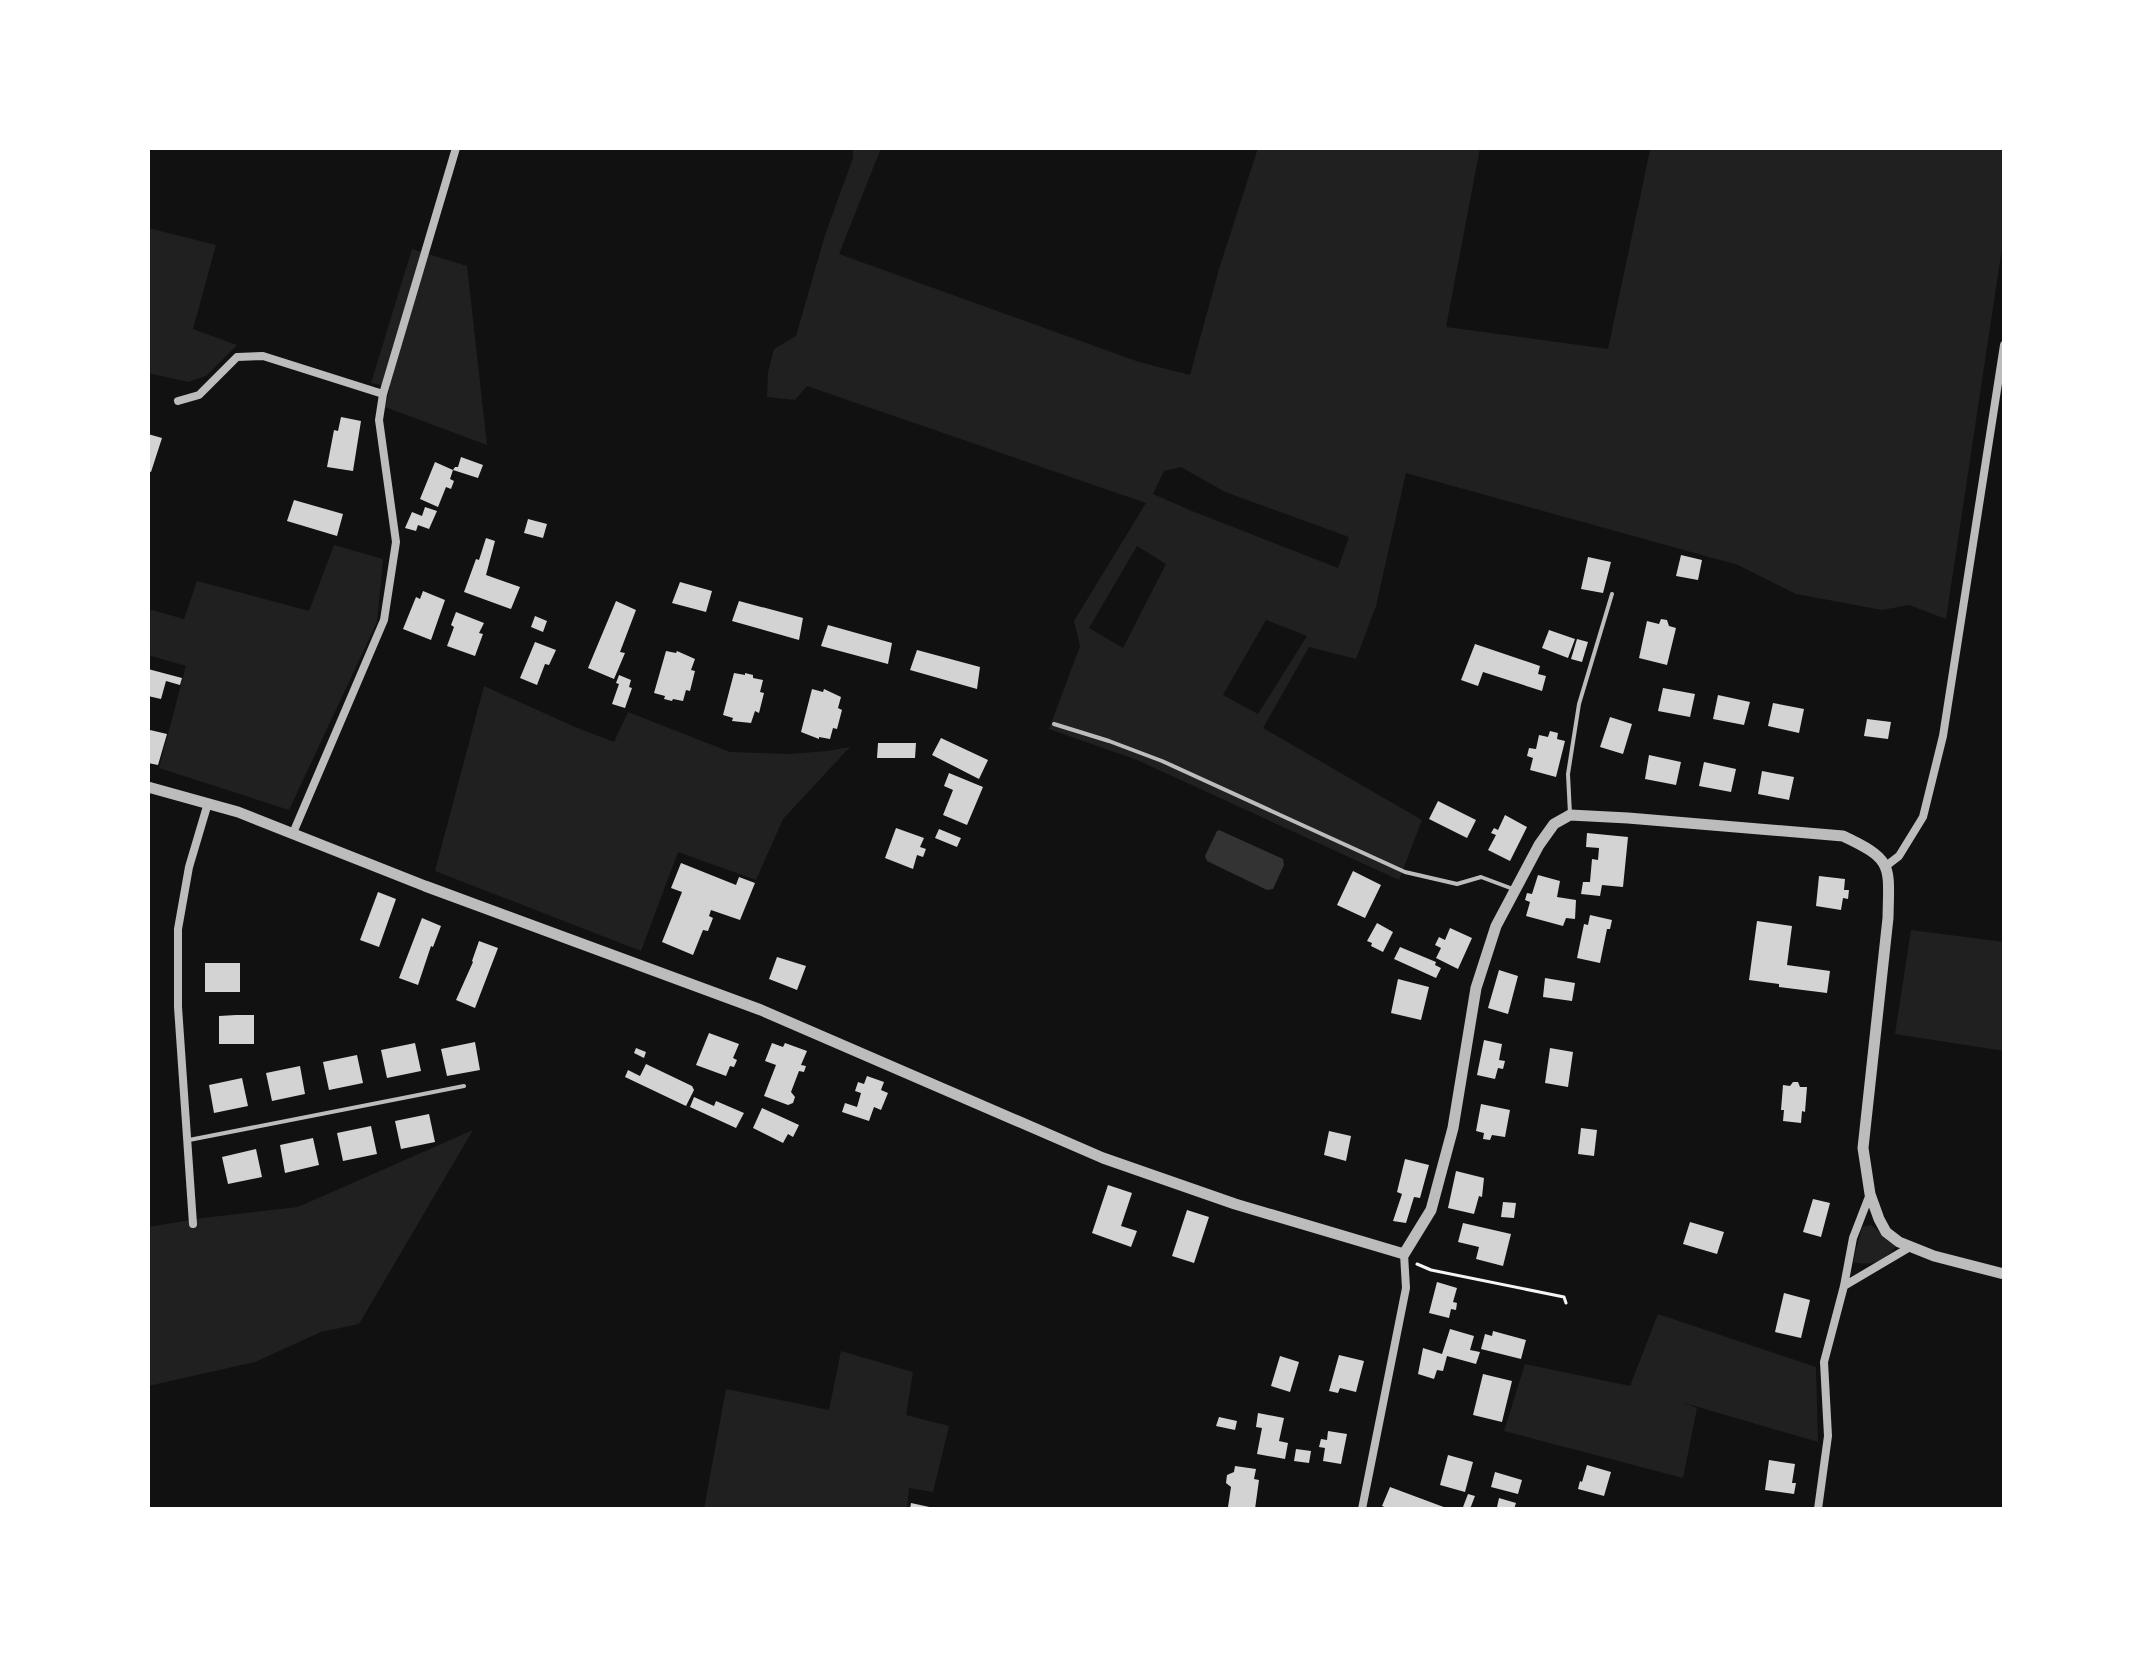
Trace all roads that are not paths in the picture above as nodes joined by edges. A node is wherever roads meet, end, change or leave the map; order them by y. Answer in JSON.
{"nodes":[{"id":1,"x":456,"y":148,"type":"edge"},
{"id":2,"x":2004,"y":345,"type":"edge"},
{"id":3,"x":383,"y":394,"type":"junction"},
{"id":4,"x":178,"y":401,"type":"dead end"},
{"id":5,"x":1612,"y":594,"type":"dead end"},
{"id":6,"x":1054,"y":724,"type":"dead end"},
{"id":7,"x":148,"y":787,"type":"edge"},
{"id":8,"x":208,"y":803,"type":"junction"},
{"id":9,"x":1570,"y":815,"type":"junction"},
{"id":10,"x":293,"y":833,"type":"junction"},
{"id":11,"x":1886,"y":866,"type":"junction"},
{"id":12,"x":1515,"y":889,"type":"junction"},
{"id":13,"x":464,"y":1086,"type":"dead end"},
{"id":14,"x":187,"y":1141,"type":"junction"},
{"id":15,"x":1870,"y":1194,"type":"junction"},
{"id":16,"x":193,"y":1224,"type":"dead end"},
{"id":17,"x":1910,"y":1247,"type":"junction"},
{"id":18,"x":1404,"y":1254,"type":"junction"},
{"id":19,"x":2004,"y":1274,"type":"edge"},
{"id":20,"x":1844,"y":1286,"type":"junction"},
{"id":21,"x":1362,"y":1509,"type":"edge"},
{"id":22,"x":1818,"y":1509,"type":"edge"}],
"edges":[{"from":1,"to":3,"type":"street"},
{"from":2,"to":11,"type":"street"},
{"from":3,"to":4,"type":"street"},
{"from":3,"to":10,"type":"street"},
{"from":5,"to":9,"type":"lane"},
{"from":6,"to":12,"type":"lane"},
{"from":7,"to":8,"type":"street"},
{"from":8,"to":10,"type":"street"},
{"from":8,"to":14,"type":"street"},
{"from":9,"to":11,"type":"street"},
{"from":9,"to":12,"type":"street"},
{"from":10,"to":18,"type":"street"},
{"from":11,"to":15,"type":"street"},
{"from":12,"to":18,"type":"street"},
{"from":13,"to":14,"type":"lane"},
{"from":14,"to":16,"type":"street"},
{"from":15,"to":17,"type":"street"},
{"from":15,"to":20,"type":"street"},
{"from":17,"to":19,"type":"street"},
{"from":17,"to":20,"type":"street"},
{"from":18,"to":21,"type":"street"},
{"from":20,"to":22,"type":"street"}]}
